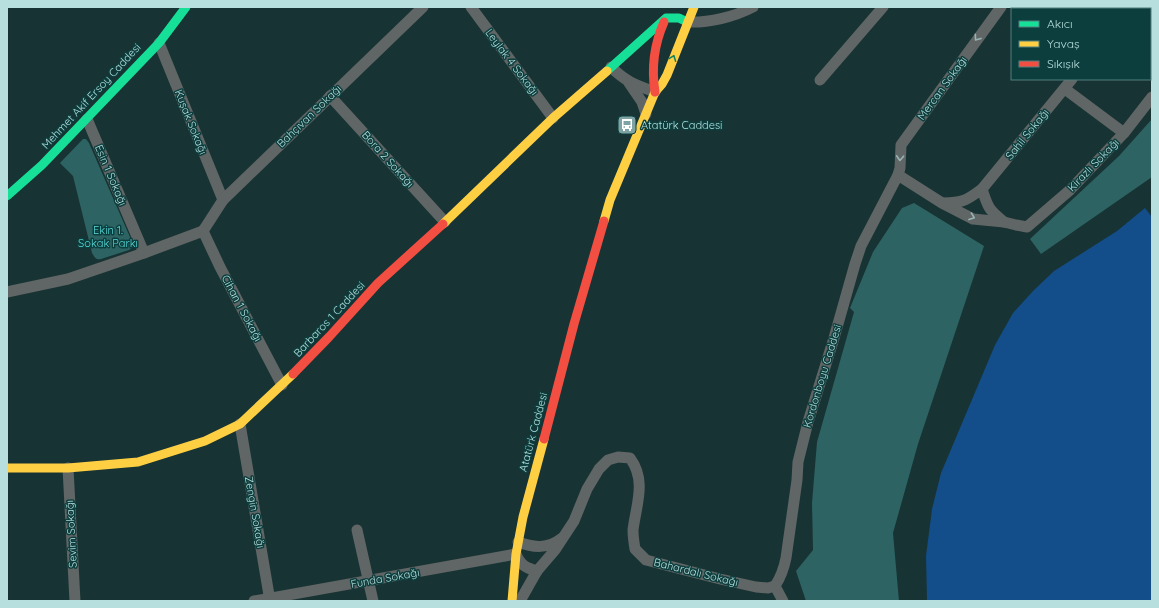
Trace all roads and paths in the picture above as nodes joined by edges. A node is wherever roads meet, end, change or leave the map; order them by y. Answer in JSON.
{"nodes":[{"id":1,"x":186,"y":7,"type":"edge"},
{"id":2,"x":423,"y":7,"type":"edge"},
{"id":3,"x":471,"y":7,"type":"edge"},
{"id":4,"x":672,"y":7,"type":"edge"},
{"id":5,"x":694,"y":7,"type":"edge"},
{"id":6,"x":753,"y":7,"type":"edge"},
{"id":7,"x":883,"y":7,"type":"edge"},
{"id":8,"x":1000,"y":7,"type":"edge"},
{"id":9,"x":666,"y":18,"type":"junction"},
{"id":10,"x":687,"y":22,"type":"junction"},
{"id":11,"x":158,"y":43,"type":"junction"},
{"id":12,"x":611,"y":67,"type":"junction"},
{"id":13,"x":820,"y":80,"type":"dead end"},
{"id":14,"x":1071,"y":80,"type":"edge"},
{"id":15,"x":628,"y":82,"type":"junction"},
{"id":16,"x":1065,"y":89,"type":"junction"},
{"id":17,"x":655,"y":92,"type":"junction"},
{"id":18,"x":330,"y":96,"type":"junction"},
{"id":19,"x":1152,"y":97,"type":"edge"},
{"id":20,"x":646,"y":114,"type":"junction"},
{"id":21,"x":553,"y":118,"type":"junction"},
{"id":22,"x":87,"y":119,"type":"junction"},
{"id":23,"x":1124,"y":133,"type":"junction"},
{"id":24,"x":898,"y":175,"type":"junction"},
{"id":25,"x":982,"y":189,"type":"junction"},
{"id":26,"x":7,"y":196,"type":"edge"},
{"id":27,"x":223,"y":200,"type":"junction"},
{"id":28,"x":942,"y":203,"type":"junction"},
{"id":29,"x":445,"y":222,"type":"junction"},
{"id":30,"x":1004,"y":222,"type":"junction"},
{"id":31,"x":203,"y":231,"type":"junction"},
{"id":32,"x":144,"y":253,"type":"junction"},
{"id":33,"x":7,"y":292,"type":"edge"},
{"id":34,"x":282,"y":385,"type":"junction"},
{"id":35,"x":240,"y":424,"type":"junction"},
{"id":36,"x":7,"y":468,"type":"edge"},
{"id":37,"x":68,"y":468,"type":"junction"},
{"id":38,"x":357,"y":530,"type":"dead end"},
{"id":39,"x":564,"y":536,"type":"junction"},
{"id":40,"x":517,"y":548,"type":"junction"},
{"id":41,"x":537,"y":571,"type":"junction"},
{"id":42,"x":367,"y":581,"type":"junction"},
{"id":43,"x":775,"y":586,"type":"junction"},
{"id":44,"x":269,"y":599,"type":"edge"},
{"id":45,"x":75,"y":601,"type":"edge"},
{"id":46,"x":254,"y":601,"type":"edge"},
{"id":47,"x":373,"y":601,"type":"edge"},
{"id":48,"x":512,"y":601,"type":"edge"},
{"id":49,"x":520,"y":601,"type":"edge"},
{"id":50,"x":783,"y":601,"type":"edge"}],
"edges":[{"from":1,"to":11,"type":"street","name":"Mehmet Akif Ersoy Caddesi"},
{"from":2,"to":18,"type":"street","name":"Bahçıvan Sokağı"},
{"from":3,"to":21,"type":"street","name":"Leylak 4 Sokağı"},
{"from":4,"to":9,"type":"street"},
{"from":5,"to":10,"type":"street"},
{"from":6,"to":10,"type":"street"},
{"from":7,"to":13,"type":"street"},
{"from":8,"to":24,"type":"street","name":"Mercan Sokağı","one_way":true},
{"from":9,"to":10,"type":"street"},
{"from":9,"to":12,"type":"street","name":"Barbaros 1 Caddesi"},
{"from":9,"to":17,"type":"street"},
{"from":17,"to":10,"type":"street","name":"Atatürk Caddesi","one_way":true},
{"from":11,"to":22,"type":"street","name":"Mehmet Akif Ersoy Caddesi"},
{"from":11,"to":27,"type":"street","name":"Kuşak Sokağı"},
{"from":12,"to":15,"type":"street"},
{"from":12,"to":21,"type":"street","name":"Barbaros 1 Caddesi"},
{"from":14,"to":16,"type":"street","name":"Sahil Sokağı"},
{"from":15,"to":17,"type":"street"},
{"from":15,"to":20,"type":"street"},
{"from":16,"to":23,"type":"street"},
{"from":16,"to":25,"type":"street","name":"Sahil Sokağı"},
{"from":17,"to":20,"type":"street","name":"Atatürk Caddesi"},
{"from":18,"to":27,"type":"street","name":"Bahçıvan Sokağı"},
{"from":18,"to":29,"type":"street","name":"Bora 2 Sokağı"},
{"from":19,"to":23,"type":"street","name":"Kirazlı Sokağı"},
{"from":20,"to":40,"type":"street","name":"Atatürk Caddesi"},
{"from":21,"to":29,"type":"street","name":"Barbaros 1 Caddesi"},
{"from":22,"to":26,"type":"street","name":"Mehmet Akif Ersoy Caddesi"},
{"from":22,"to":32,"type":"street","name":"Esin 1 Sokağı"},
{"from":23,"to":30,"type":"street","name":"Kirazlı Sokağı"},
{"from":24,"to":28,"type":"street"},
{"from":24,"to":43,"type":"street","name":"Kordonboyu Caddesi"},
{"from":25,"to":28,"type":"street","name":"Sahil Sokağı"},
{"from":25,"to":30,"type":"street"},
{"from":27,"to":31,"type":"street","name":"Bahçıvan Sokağı"},
{"from":28,"to":30,"type":"street","one_way":true},
{"from":29,"to":34,"type":"street","name":"Barbaros 1 Caddesi"},
{"from":31,"to":32,"type":"street"},
{"from":31,"to":34,"type":"street","name":"Cihan 1 Sokağı"},
{"from":32,"to":33,"type":"street"},
{"from":34,"to":35,"type":"street","name":"Barbaros 1 Caddesi"},
{"from":35,"to":37,"type":"street","name":"Barbaros 1 Caddesi"},
{"from":35,"to":44,"type":"street","name":"Zengin Sokağı"},
{"from":36,"to":37,"type":"street","name":"Barbaros 1 Caddesi"},
{"from":37,"to":45,"type":"street","name":"Sevim Sokağı"},
{"from":38,"to":42,"type":"street"},
{"from":39,"to":40,"type":"street"},
{"from":39,"to":41,"type":"street"},
{"from":39,"to":43,"type":"street","name":"Bahardalı Sokağı"},
{"from":40,"to":41,"type":"street"},
{"from":40,"to":42,"type":"street","name":"Funda Sokağı"},
{"from":40,"to":48,"type":"street","name":"Atatürk Caddesi"},
{"from":41,"to":49,"type":"street"},
{"from":42,"to":44,"type":"street","name":"Funda Sokağı"},
{"from":42,"to":47,"type":"street"},
{"from":43,"to":50,"type":"street"},
{"from":44,"to":46,"type":"street","name":"Funda Sokağı"}]}
